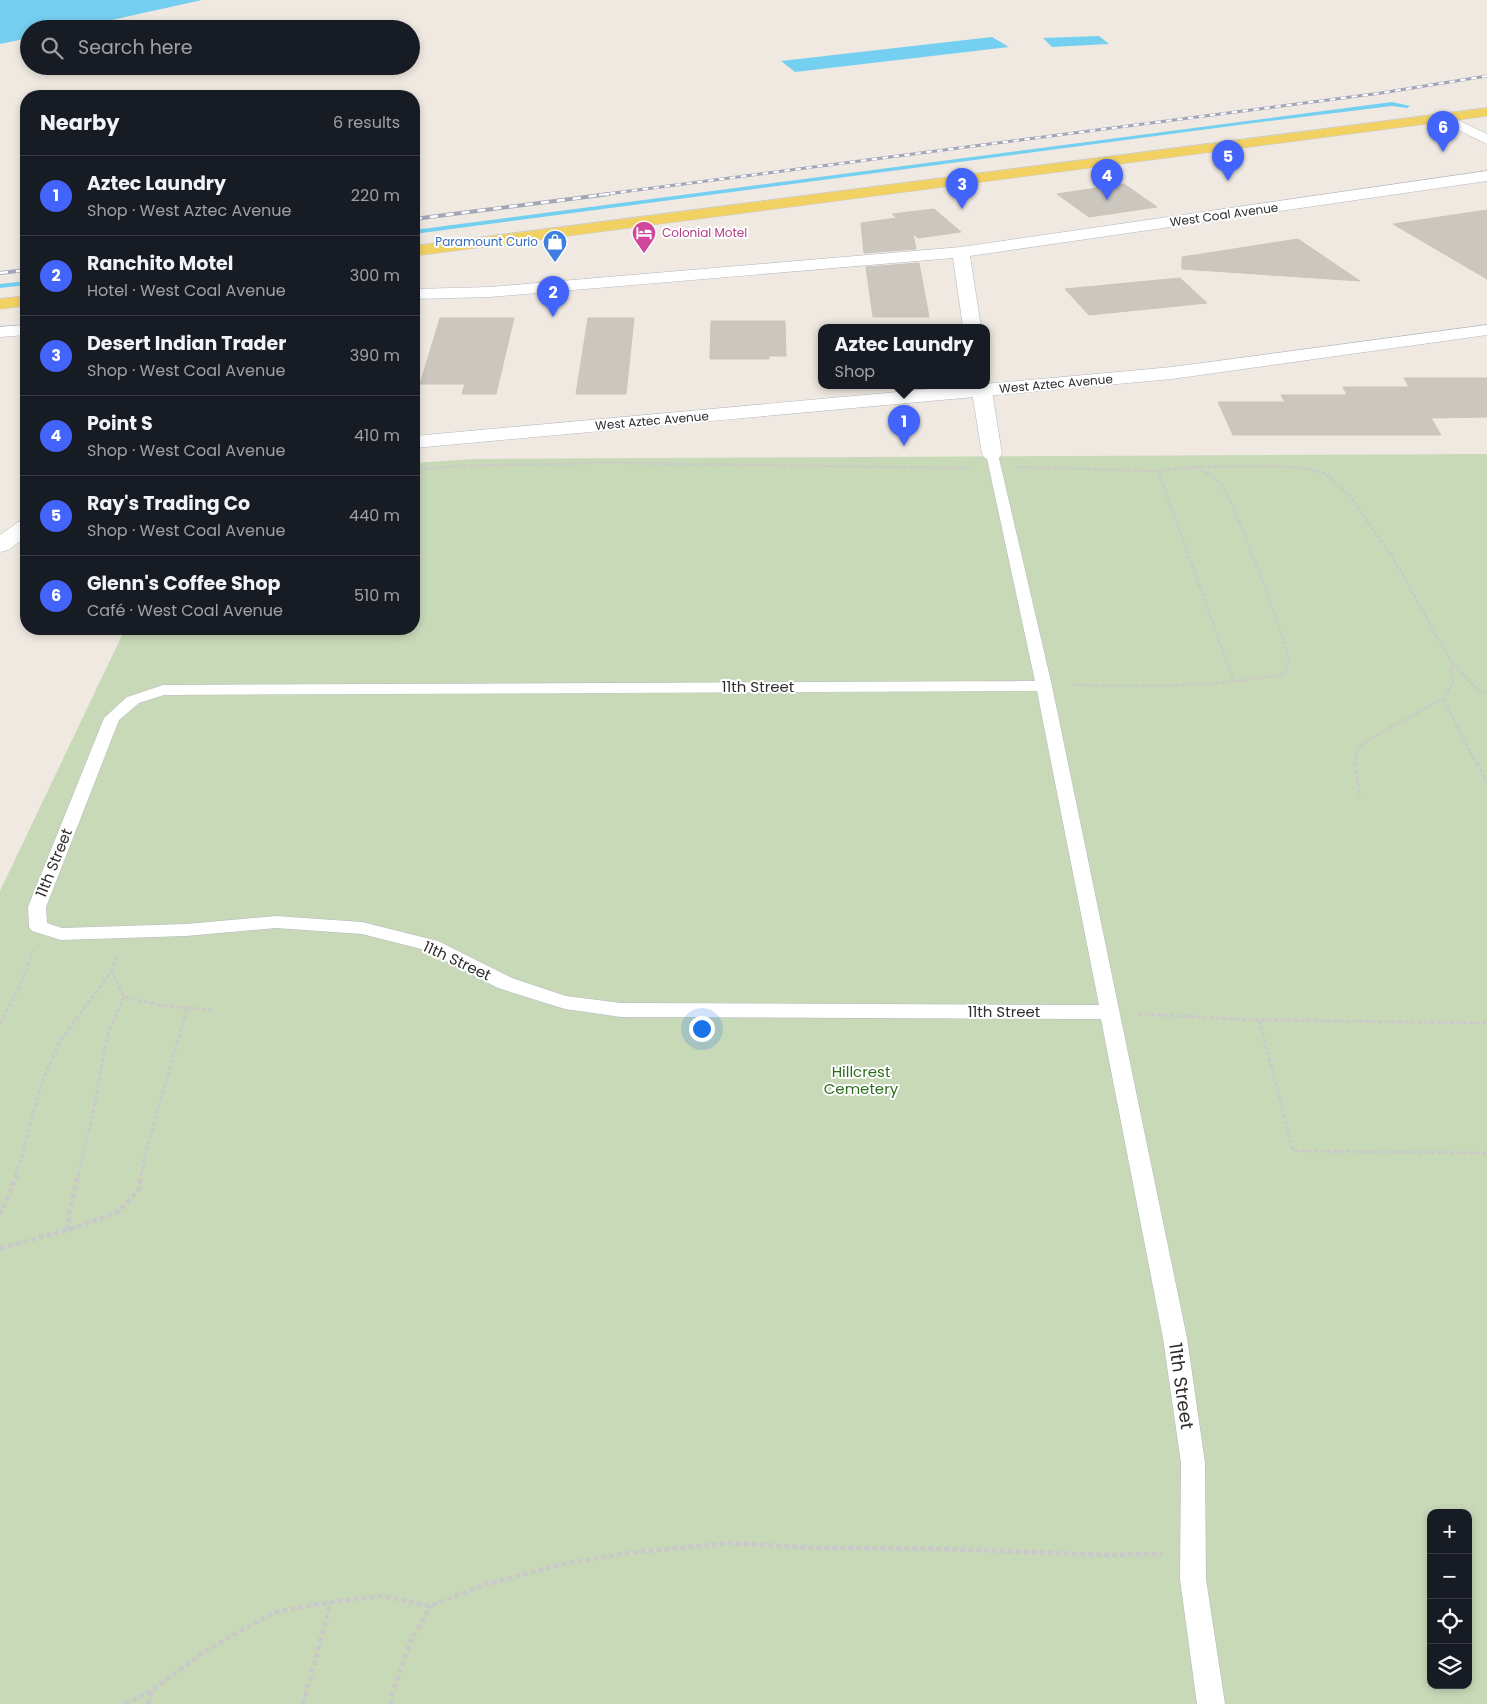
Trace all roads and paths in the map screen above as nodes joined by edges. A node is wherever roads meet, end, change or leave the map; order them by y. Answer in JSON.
{"nodes":[{"id":1,"x":1486,"y":112,"type":"edge"},
{"id":2,"x":1445,"y":118,"type":"junction"},
{"id":3,"x":1487,"y":140,"type":"edge"},
{"id":4,"x":1487,"y":176,"type":"edge"},
{"id":5,"x":420,"y":250,"type":"edge"},
{"id":6,"x":961,"y":252,"type":"junction"},
{"id":7,"x":490,"y":292,"type":"junction"},
{"id":8,"x":420,"y":294,"type":"edge"},
{"id":9,"x":420,"y":299,"type":"edge"},
{"id":10,"x":20,"y":302,"type":"edge"},
{"id":11,"x":0,"y":304,"type":"edge"},
{"id":12,"x":972,"y":324,"type":"edge"},
{"id":13,"x":20,"y":330,"type":"edge"},
{"id":14,"x":1487,"y":330,"type":"edge"},
{"id":15,"x":0,"y":332,"type":"edge"},
{"id":16,"x":990,"y":387,"type":"edge"},
{"id":17,"x":970,"y":389,"type":"edge"},
{"id":18,"x":981,"y":389,"type":"edge"},
{"id":19,"x":420,"y":441,"type":"edge"},
{"id":20,"x":992,"y":454,"type":"joint"},
{"id":21,"x":1194,"y":467,"type":"dead end"},
{"id":22,"x":1158,"y":471,"type":"dead end"},
{"id":23,"x":20,"y":531,"type":"edge"},
{"id":24,"x":0,"y":545,"type":"edge"},
{"id":25,"x":1451,"y":661,"type":"dead end"},
{"id":26,"x":1234,"y":682,"type":"junction"},
{"id":27,"x":1044,"y":686,"type":"junction"},
{"id":28,"x":1443,"y":698,"type":"junction"},
{"id":29,"x":1487,"y":783,"type":"edge"},
{"id":30,"x":1360,"y":797,"type":"dead end"},
{"id":31,"x":38,"y":927,"type":"junction"},
{"id":32,"x":128,"y":932,"type":"junction"},
{"id":33,"x":112,"y":971,"type":"junction"},
{"id":34,"x":124,"y":997,"type":"junction"},
{"id":35,"x":186,"y":1009,"type":"junction"},
{"id":36,"x":211,"y":1010,"type":"dead end"},
{"id":37,"x":1110,"y":1012,"type":"junction"},
{"id":38,"x":1259,"y":1020,"type":"junction"},
{"id":39,"x":1487,"y":1023,"type":"edge"},
{"id":40,"x":0,"y":1024,"type":"edge"},
{"id":41,"x":1487,"y":1152,"type":"edge"},
{"id":42,"x":0,"y":1215,"type":"edge"},
{"id":43,"x":68,"y":1230,"type":"junction"},
{"id":44,"x":0,"y":1248,"type":"edge"},
{"id":45,"x":1193,"y":1554,"type":"junction"},
{"id":46,"x":331,"y":1602,"type":"junction"},
{"id":47,"x":431,"y":1606,"type":"junction"},
{"id":48,"x":152,"y":1690,"type":"junction"},
{"id":49,"x":125,"y":1704,"type":"edge"},
{"id":50,"x":148,"y":1704,"type":"edge"},
{"id":51,"x":303,"y":1704,"type":"edge"},
{"id":52,"x":391,"y":1704,"type":"edge"},
{"id":53,"x":1211,"y":1704,"type":"edge"}],
"edges":[{"from":1,"to":2,"type":"main road"},
{"from":2,"to":3,"type":"street"},
{"from":2,"to":5,"type":"main road"},
{"from":4,"to":6,"type":"street","name":"West Coal Avenue"},
{"from":6,"to":7,"type":"street","name":"West Coal Avenue"},
{"from":6,"to":12,"type":"street"},
{"from":7,"to":8,"type":"street"},
{"from":7,"to":9,"type":"street"},
{"from":10,"to":11,"type":"main road"},
{"from":13,"to":15,"type":"street"},
{"from":14,"to":16,"type":"street","name":"West Aztec Avenue"},
{"from":17,"to":19,"type":"street","name":"West Aztec Avenue"},
{"from":18,"to":20,"type":"street","name":"11th Street"},
{"from":20,"to":27,"type":"lane","name":"11th Street"},
{"from":21,"to":26,"type":"path"},
{"from":22,"to":26,"type":"path"},
{"from":23,"to":24,"type":"street"},
{"from":25,"to":28,"type":"path"},
{"from":26,"to":27,"type":"path"},
{"from":27,"to":31,"type":"lane","name":"11th Street"},
{"from":27,"to":37,"type":"lane","name":"11th Street"},
{"from":28,"to":29,"type":"path"},
{"from":28,"to":30,"type":"path"},
{"from":31,"to":32,"type":"lane","name":"11th Street"},
{"from":31,"to":40,"type":"path"},
{"from":32,"to":33,"type":"path"},
{"from":32,"to":37,"type":"lane","name":"11th Street"},
{"from":33,"to":34,"type":"path"},
{"from":33,"to":42,"type":"path"},
{"from":34,"to":35,"type":"path"},
{"from":34,"to":43,"type":"path"},
{"from":35,"to":36,"type":"path"},
{"from":35,"to":43,"type":"path"},
{"from":37,"to":38,"type":"path"},
{"from":37,"to":45,"type":"lane","name":"11th Street"},
{"from":38,"to":39,"type":"path"},
{"from":38,"to":41,"type":"path"},
{"from":43,"to":44,"type":"path"},
{"from":45,"to":47,"type":"path"},
{"from":45,"to":53,"type":"lane","name":"11th Street"},
{"from":46,"to":47,"type":"path"},
{"from":46,"to":48,"type":"path"},
{"from":46,"to":51,"type":"path"},
{"from":47,"to":52,"type":"path"},
{"from":48,"to":49,"type":"path"},
{"from":48,"to":50,"type":"path"}]}
